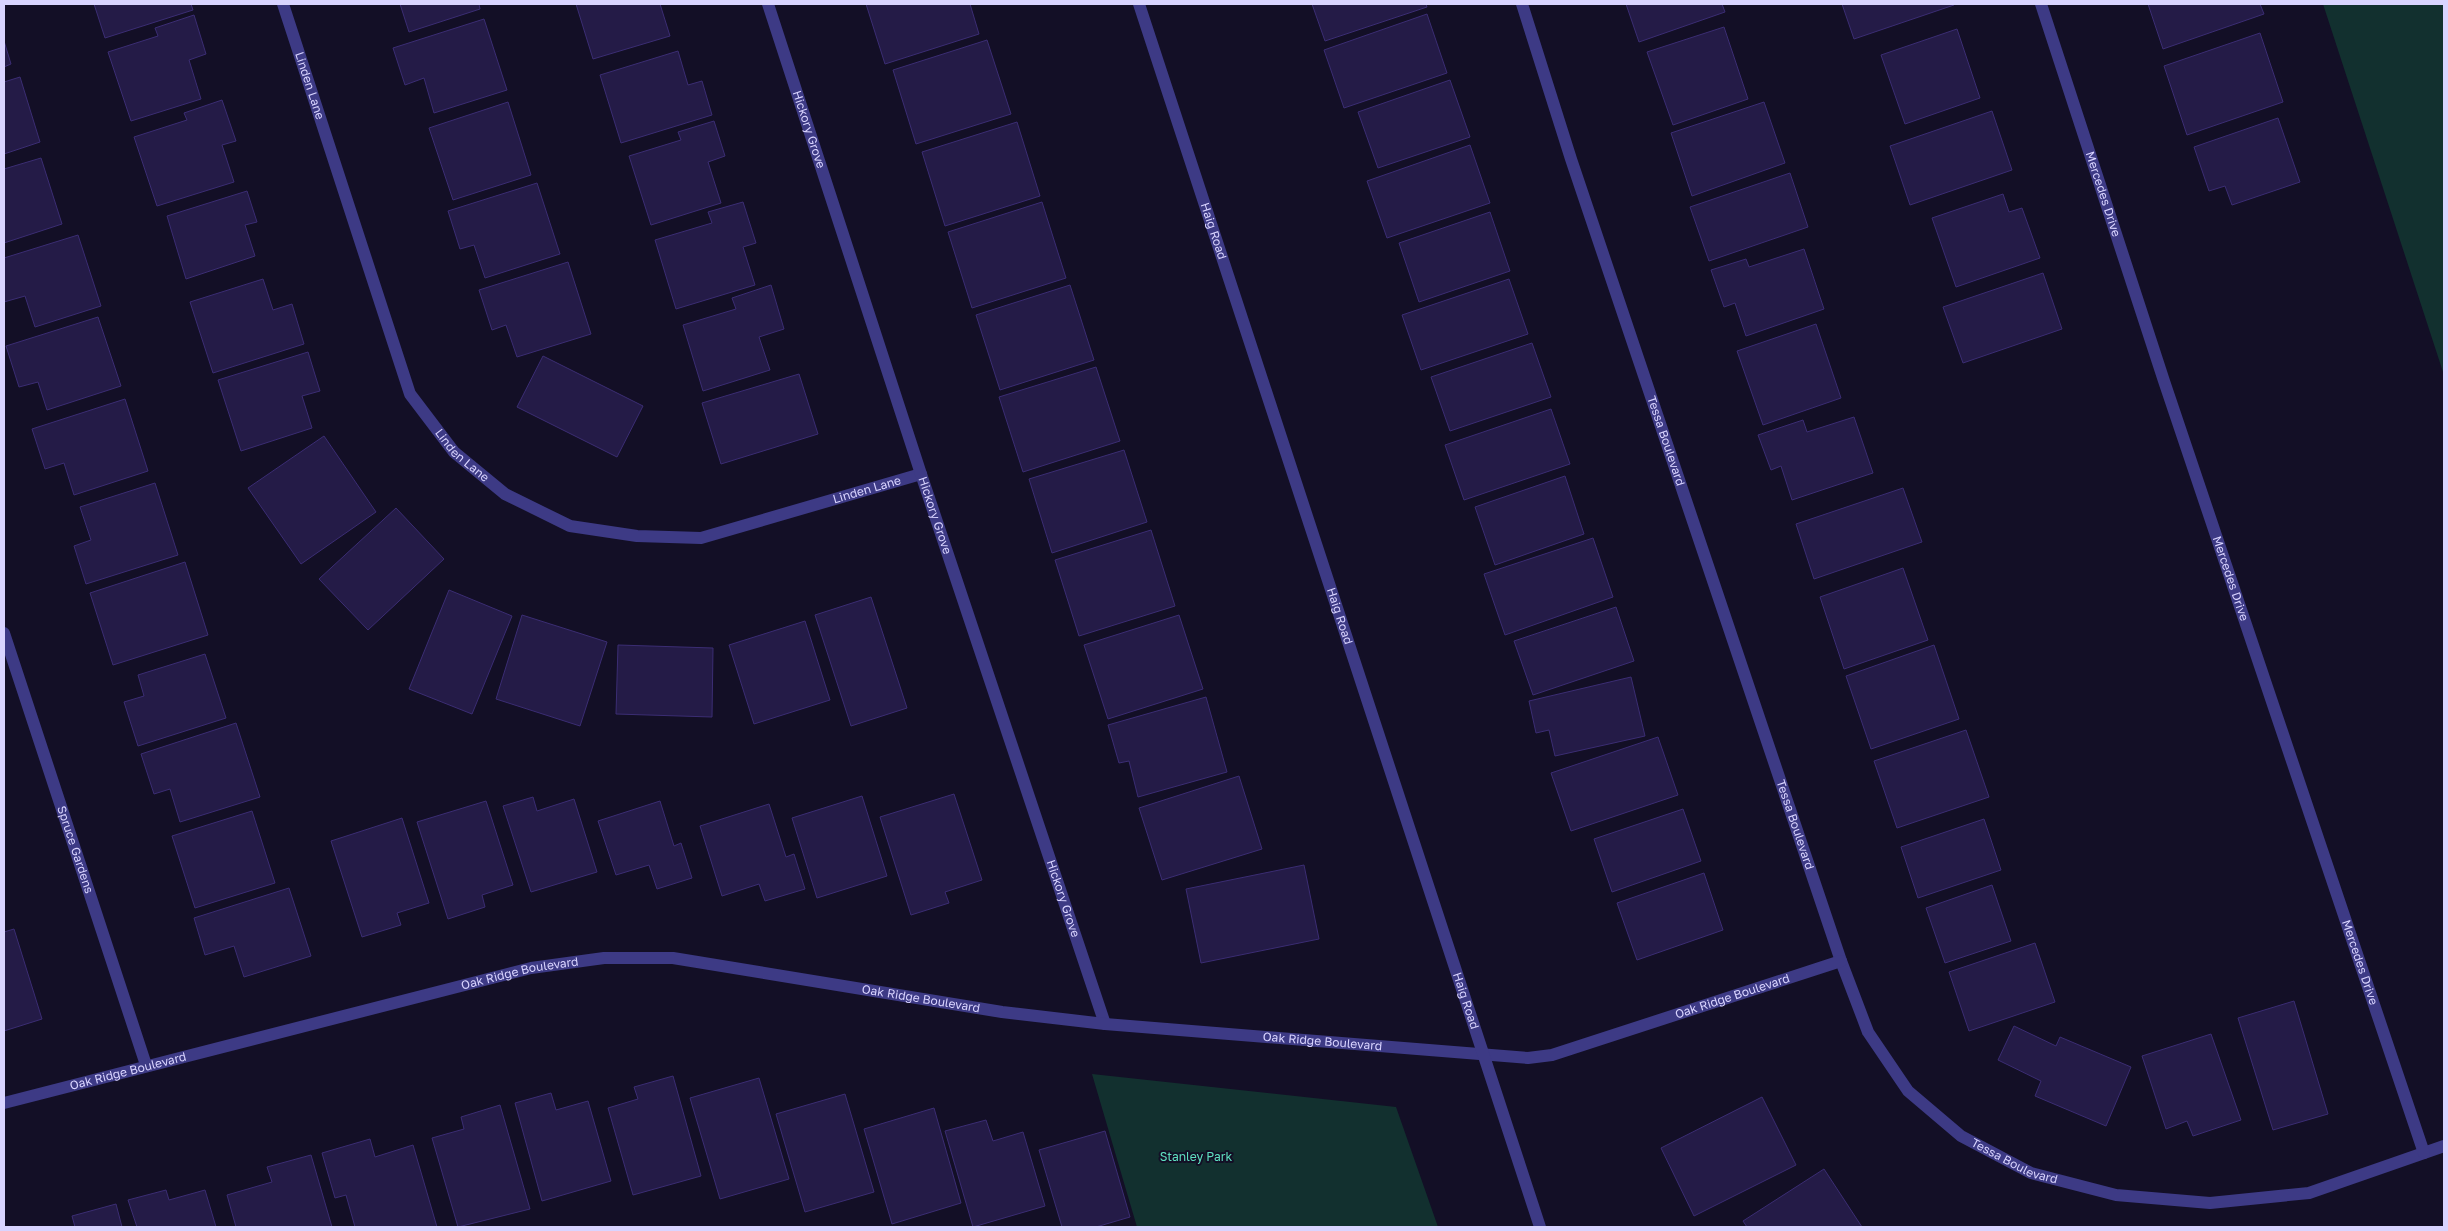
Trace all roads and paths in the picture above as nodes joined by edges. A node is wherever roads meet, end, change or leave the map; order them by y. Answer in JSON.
{"nodes":[{"id":1,"x":283,"y":4,"type":"edge"},
{"id":2,"x":768,"y":4,"type":"edge"},
{"id":3,"x":1139,"y":4,"type":"edge"},
{"id":4,"x":1522,"y":4,"type":"edge"},
{"id":5,"x":2041,"y":4,"type":"edge"},
{"id":6,"x":921,"y":474,"type":"junction"},
{"id":7,"x":4,"y":633,"type":"edge"},
{"id":8,"x":1841,"y":962,"type":"junction"},
{"id":9,"x":1104,"y":1024,"type":"junction"},
{"id":10,"x":1483,"y":1055,"type":"junction"},
{"id":11,"x":146,"y":1065,"type":"junction"},
{"id":12,"x":4,"y":1103,"type":"edge"},
{"id":13,"x":2444,"y":1146,"type":"edge"},
{"id":14,"x":2424,"y":1153,"type":"junction"},
{"id":15,"x":1540,"y":1227,"type":"edge"}],
"edges":[{"from":1,"to":6,"type":"street","name":"Linden Lane"},
{"from":2,"to":6,"type":"street","name":"Hickory Grove"},
{"from":3,"to":10,"type":"street","name":"Haig Road"},
{"from":4,"to":8,"type":"street","name":"Tessa Boulevard"},
{"from":5,"to":14,"type":"street","name":"Mercedes Drive"},
{"from":6,"to":9,"type":"street","name":"Hickory Grove"},
{"from":7,"to":11,"type":"street","name":"Spruce Gardens"},
{"from":8,"to":10,"type":"street","name":"Oak Ridge Boulevard"},
{"from":8,"to":14,"type":"street","name":"Tessa Boulevard"},
{"from":9,"to":10,"type":"street","name":"Oak Ridge Boulevard"},
{"from":9,"to":11,"type":"street","name":"Oak Ridge Boulevard"},
{"from":10,"to":15,"type":"street","name":"Haig Road"},
{"from":11,"to":12,"type":"street","name":"Oak Ridge Boulevard"},
{"from":13,"to":14,"type":"street","name":"Tessa Boulevard"}]}
